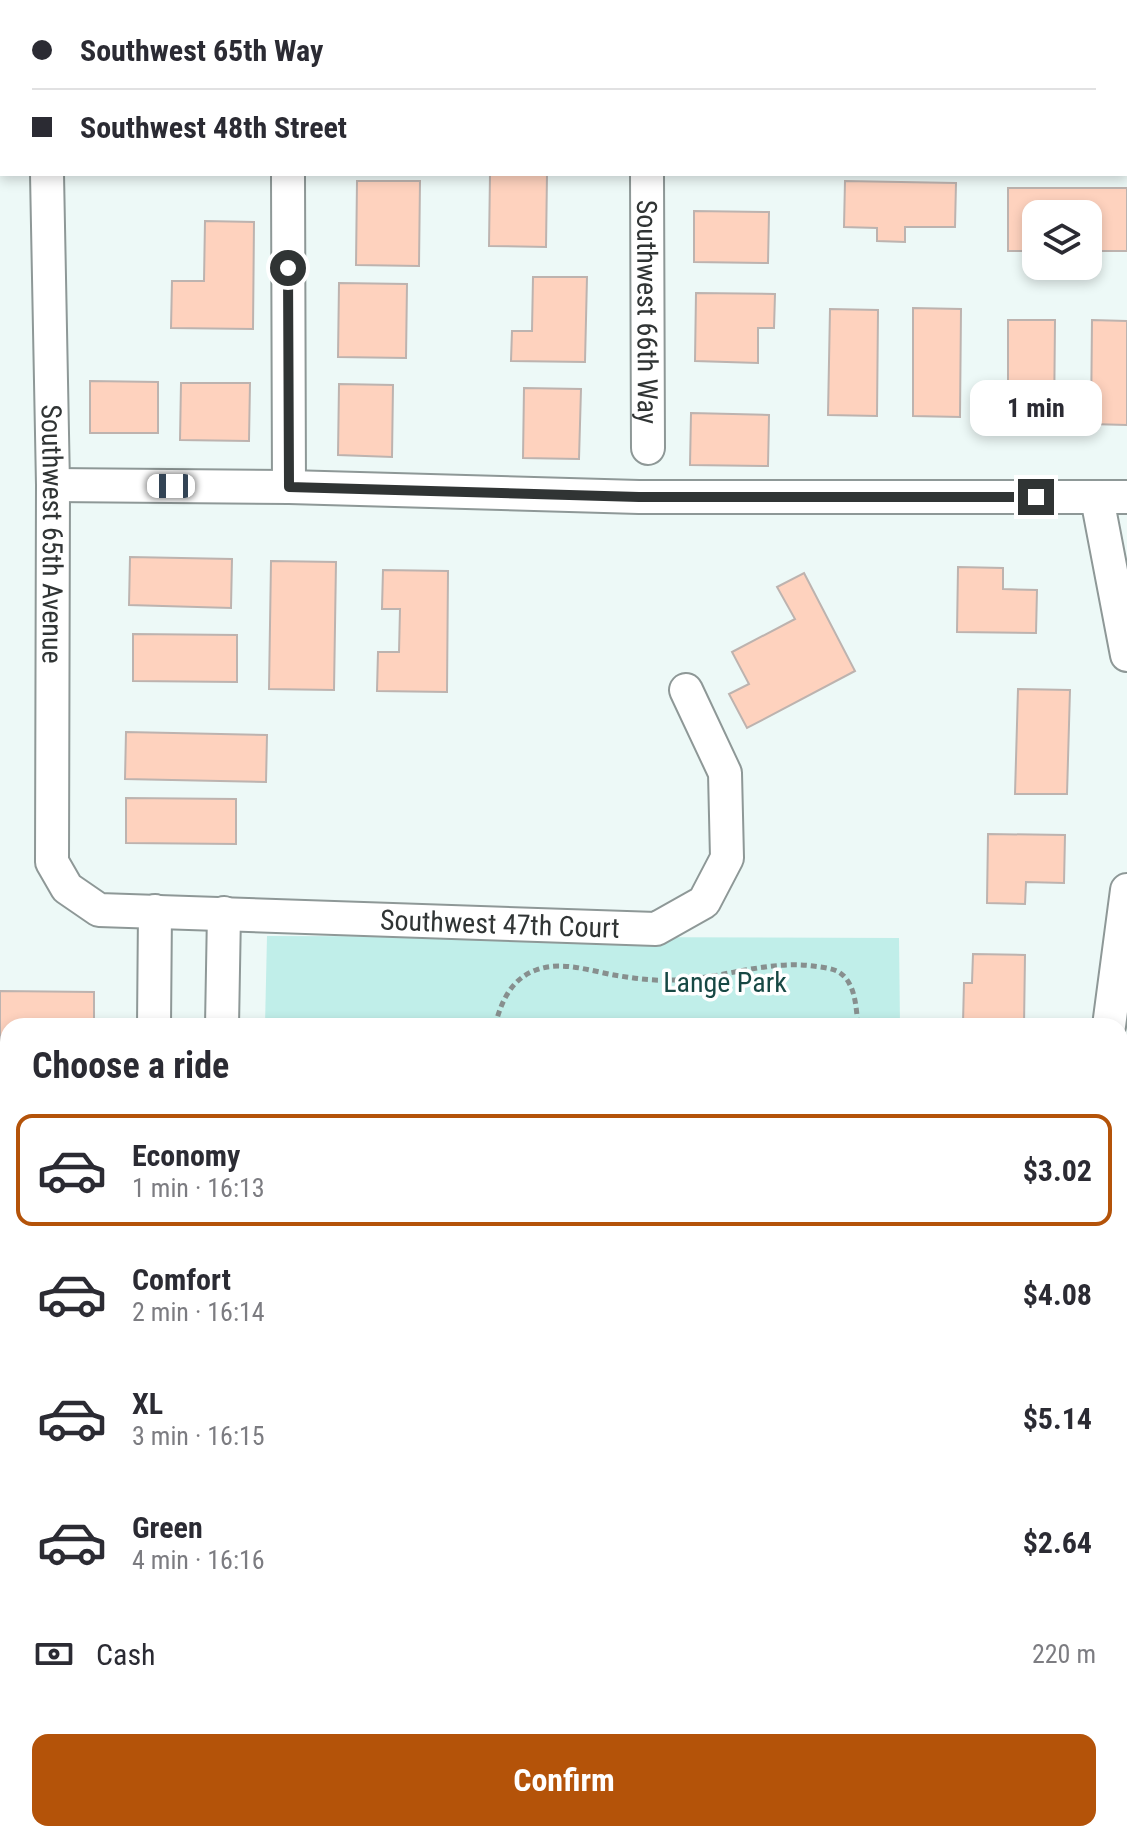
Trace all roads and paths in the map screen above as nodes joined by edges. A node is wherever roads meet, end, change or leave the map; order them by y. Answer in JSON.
{"nodes":[{"id":1,"x":47,"y":176,"type":"edge"},
{"id":2,"x":288,"y":176,"type":"edge"},
{"id":3,"x":647,"y":176,"type":"edge"},
{"id":4,"x":648,"y":448,"type":"dead end"},
{"id":5,"x":53,"y":485,"type":"junction"},
{"id":6,"x":289,"y":487,"type":"junction"},
{"id":7,"x":1112,"y":498,"type":"edge"},
{"id":8,"x":1127,"y":655,"type":"edge"},
{"id":9,"x":686,"y":690,"type":"dead end"},
{"id":10,"x":67,"y":888,"type":"joint"},
{"id":11,"x":1127,"y":890,"type":"edge"},
{"id":12,"x":155,"y":911,"type":"junction"},
{"id":13,"x":224,"y":913,"type":"junction"},
{"id":14,"x":154,"y":1018,"type":"edge"},
{"id":15,"x":222,"y":1018,"type":"edge"},
{"id":16,"x":497,"y":1018,"type":"edge"},
{"id":17,"x":857,"y":1018,"type":"edge"},
{"id":18,"x":1110,"y":1018,"type":"edge"}],
"edges":[{"from":1,"to":5,"type":"street","name":"Southwest 65th Avenue"},
{"from":2,"to":6,"type":"street"},
{"from":3,"to":4,"type":"street","name":"Southwest 66th Way"},
{"from":5,"to":6,"type":"street"},
{"from":5,"to":10,"type":"street","name":"Southwest 65th Avenue"},
{"from":6,"to":7,"type":"street"},
{"from":7,"to":8,"type":"street"},
{"from":9,"to":13,"type":"street","name":"Southwest 47th Court"},
{"from":10,"to":12,"type":"street","name":"Southwest 47th Court"},
{"from":11,"to":18,"type":"street"},
{"from":12,"to":13,"type":"street","name":"Southwest 47th Court"},
{"from":12,"to":14,"type":"street"},
{"from":13,"to":15,"type":"street"},
{"from":16,"to":17,"type":"path"}]}
